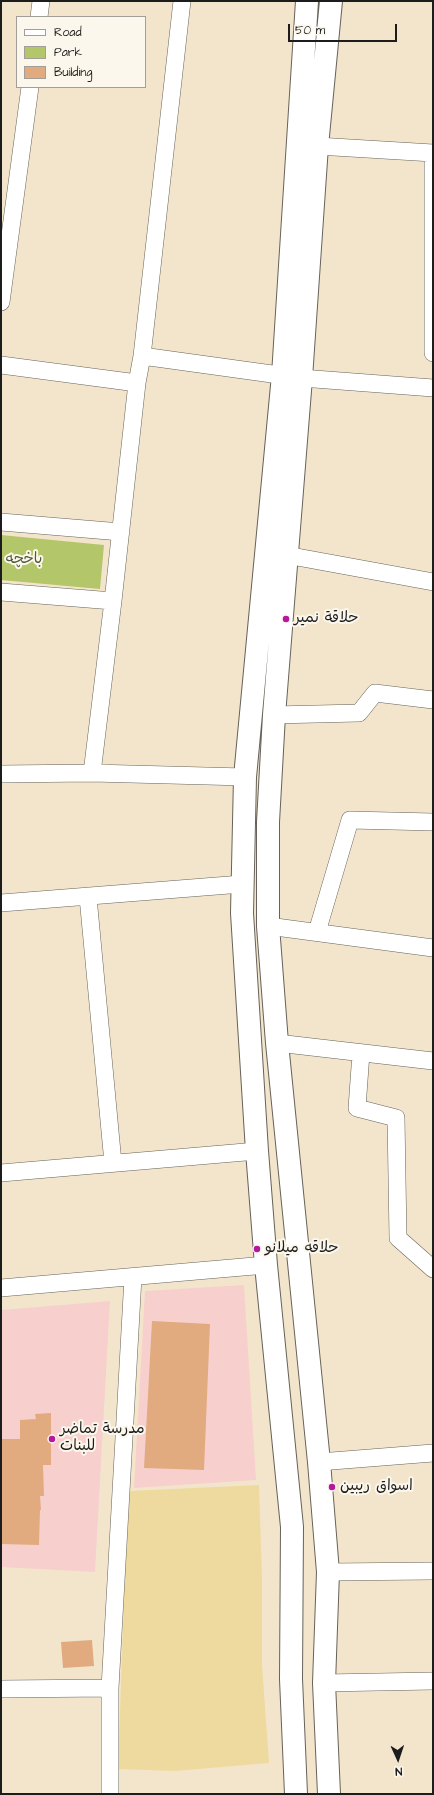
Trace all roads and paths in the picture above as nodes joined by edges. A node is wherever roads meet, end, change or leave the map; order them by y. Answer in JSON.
{"nodes":[{"id":1,"x":41,"y":1,"type":"edge"},
{"id":2,"x":182,"y":1,"type":"edge"},
{"id":3,"x":307,"y":1,"type":"edge"},
{"id":4,"x":331,"y":1,"type":"edge"},
{"id":5,"x":39,"y":16,"type":"edge"},
{"id":6,"x":30,"y":88,"type":"edge"},
{"id":7,"x":318,"y":146,"type":"junction"},
{"id":8,"x":433,"y":153,"type":"edge"},
{"id":9,"x":1,"y":302,"type":"edge"},
{"id":10,"x":433,"y":353,"type":"edge"},
{"id":11,"x":142,"y":356,"type":"junction"},
{"id":12,"x":1,"y":365,"type":"edge"},
{"id":13,"x":292,"y":376,"type":"junction"},
{"id":14,"x":137,"y":383,"type":"junction"},
{"id":15,"x":433,"y":388,"type":"edge"},
{"id":16,"x":1,"y":522,"type":"edge"},
{"id":17,"x":122,"y":532,"type":"junction"},
{"id":18,"x":286,"y":555,"type":"junction"},
{"id":19,"x":433,"y":582,"type":"edge"},
{"id":20,"x":1,"y":592,"type":"edge"},
{"id":21,"x":113,"y":602,"type":"junction"},
{"id":22,"x":433,"y":700,"type":"edge"},
{"id":23,"x":274,"y":715,"type":"junction"},
{"id":24,"x":92,"y":773,"type":"junction"},
{"id":25,"x":1,"y":774,"type":"edge"},
{"id":26,"x":245,"y":777,"type":"junction"},
{"id":27,"x":433,"y":822,"type":"edge"},
{"id":28,"x":242,"y":884,"type":"junction"},
{"id":29,"x":88,"y":897,"type":"junction"},
{"id":30,"x":1,"y":903,"type":"edge"},
{"id":31,"x":268,"y":926,"type":"junction"},
{"id":32,"x":317,"y":932,"type":"junction"},
{"id":33,"x":433,"y":948,"type":"edge"},
{"id":34,"x":277,"y":1043,"type":"junction"},
{"id":35,"x":361,"y":1053,"type":"junction"},
{"id":36,"x":433,"y":1060,"type":"edge"},
{"id":37,"x":257,"y":1151,"type":"junction"},
{"id":38,"x":113,"y":1163,"type":"junction"},
{"id":39,"x":1,"y":1172,"type":"edge"},
{"id":40,"x":266,"y":1265,"type":"junction"},
{"id":41,"x":433,"y":1269,"type":"edge"},
{"id":42,"x":133,"y":1277,"type":"junction"},
{"id":43,"x":1,"y":1288,"type":"edge"},
{"id":44,"x":433,"y":1453,"type":"edge"},
{"id":45,"x":319,"y":1462,"type":"junction"},
{"id":46,"x":433,"y":1571,"type":"edge"},
{"id":47,"x":328,"y":1572,"type":"junction"},
{"id":48,"x":433,"y":1681,"type":"edge"},
{"id":49,"x":324,"y":1683,"type":"junction"},
{"id":50,"x":110,"y":1688,"type":"junction"},
{"id":51,"x":1,"y":1689,"type":"edge"},
{"id":52,"x":110,"y":1794,"type":"edge"},
{"id":53,"x":296,"y":1794,"type":"edge"},
{"id":54,"x":328,"y":1794,"type":"edge"}],
"edges":[{"from":1,"to":5,"type":"street"},
{"from":2,"to":11,"type":"street"},
{"from":3,"to":13,"type":"main road"},
{"from":4,"to":7,"type":"main road"},
{"from":6,"to":9,"type":"street"},
{"from":7,"to":8,"type":"street"},
{"from":7,"to":13,"type":"main road"},
{"from":8,"to":10,"type":"street"},
{"from":11,"to":13,"type":"street"},
{"from":11,"to":14,"type":"street"},
{"from":12,"to":14,"type":"street"},
{"from":13,"to":15,"type":"street"},
{"from":13,"to":18,"type":"main road"},
{"from":13,"to":26,"type":"main road"},
{"from":14,"to":17,"type":"street"},
{"from":16,"to":17,"type":"street"},
{"from":17,"to":21,"type":"street"},
{"from":18,"to":19,"type":"street"},
{"from":18,"to":23,"type":"main road"},
{"from":20,"to":21,"type":"street"},
{"from":21,"to":24,"type":"street"},
{"from":22,"to":23,"type":"street"},
{"from":23,"to":31,"type":"main road"},
{"from":24,"to":25,"type":"street"},
{"from":24,"to":26,"type":"street"},
{"from":26,"to":28,"type":"main road"},
{"from":27,"to":32,"type":"street"},
{"from":28,"to":29,"type":"street"},
{"from":28,"to":37,"type":"main road"},
{"from":29,"to":30,"type":"street"},
{"from":29,"to":38,"type":"street"},
{"from":31,"to":32,"type":"street"},
{"from":31,"to":34,"type":"main road"},
{"from":32,"to":33,"type":"street"},
{"from":34,"to":35,"type":"street"},
{"from":34,"to":45,"type":"main road"},
{"from":35,"to":36,"type":"street"},
{"from":35,"to":41,"type":"street"},
{"from":37,"to":38,"type":"street"},
{"from":37,"to":40,"type":"main road"},
{"from":38,"to":39,"type":"street"},
{"from":40,"to":42,"type":"street"},
{"from":40,"to":53,"type":"main road"},
{"from":42,"to":43,"type":"street"},
{"from":42,"to":50,"type":"street"},
{"from":44,"to":45,"type":"street"},
{"from":45,"to":47,"type":"main road"},
{"from":46,"to":47,"type":"street"},
{"from":47,"to":49,"type":"main road"},
{"from":48,"to":49,"type":"street"},
{"from":49,"to":54,"type":"main road"},
{"from":50,"to":51,"type":"street"},
{"from":50,"to":52,"type":"street"}]}
